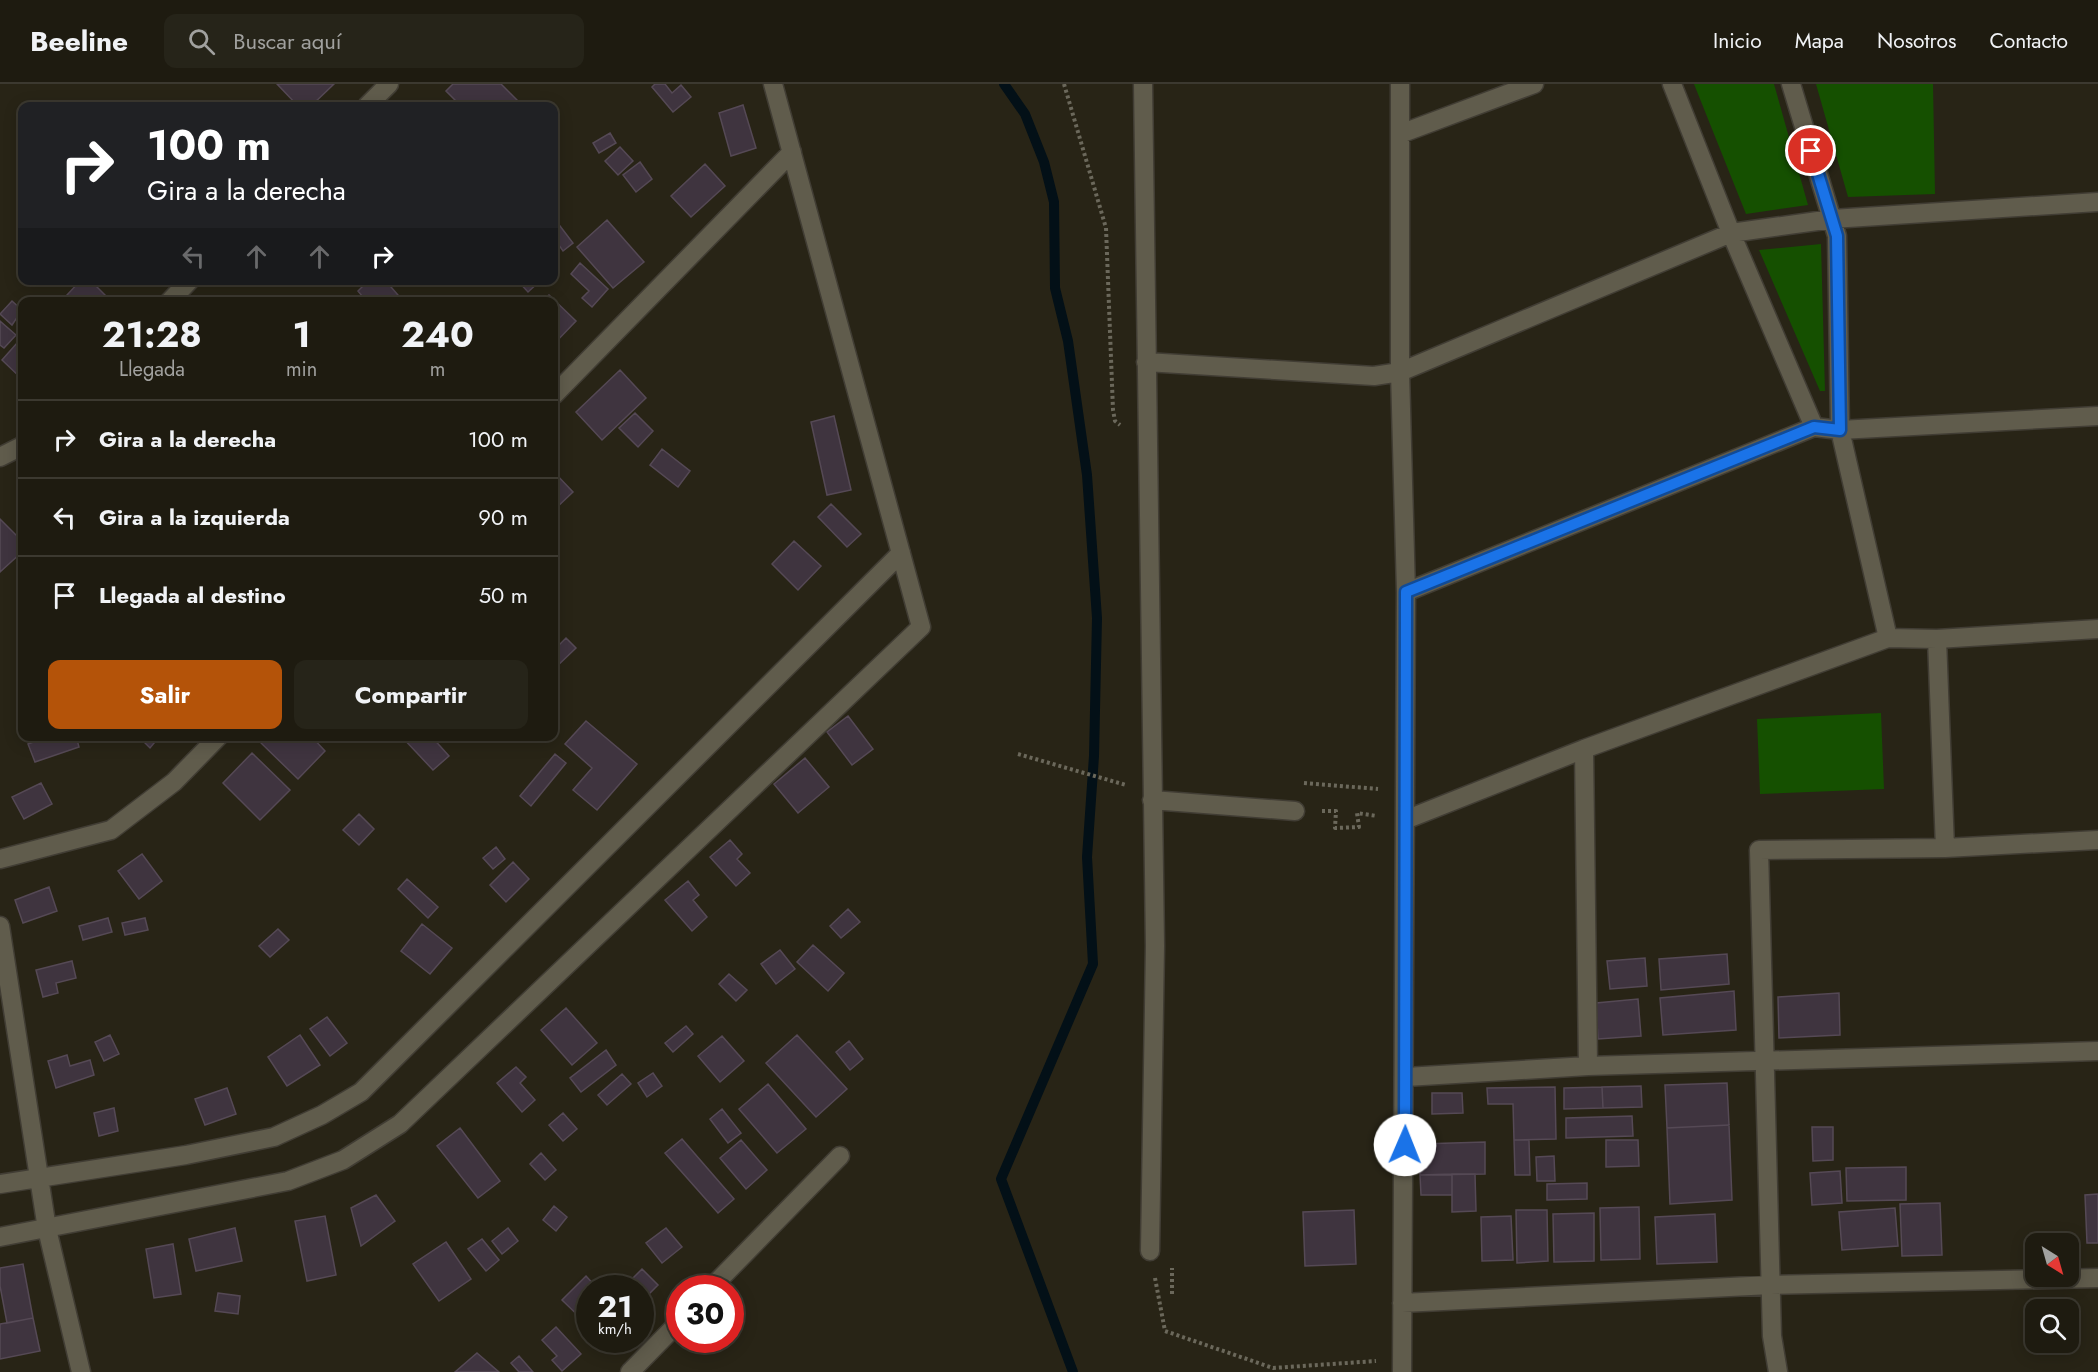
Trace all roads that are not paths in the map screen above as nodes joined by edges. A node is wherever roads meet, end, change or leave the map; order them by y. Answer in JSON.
{"nodes":[{"id":1,"x":389,"y":84,"type":"edge"},
{"id":2,"x":773,"y":84,"type":"edge"},
{"id":3,"x":1143,"y":84,"type":"edge"},
{"id":4,"x":1400,"y":84,"type":"edge"},
{"id":5,"x":1534,"y":84,"type":"edge"},
{"id":6,"x":1672,"y":84,"type":"edge"},
{"id":7,"x":1791,"y":84,"type":"edge"},
{"id":8,"x":370,"y":102,"type":"edge"},
{"id":9,"x":1400,"y":134,"type":"junction"},
{"id":10,"x":792,"y":152,"type":"junction"},
{"id":11,"x":2098,"y":202,"type":"edge"},
{"id":12,"x":1832,"y":219,"type":"junction"},
{"id":13,"x":1731,"y":233,"type":"junction"},
{"id":14,"x":185,"y":285,"type":"edge"},
{"id":15,"x":174,"y":297,"type":"edge"},
{"id":16,"x":1146,"y":362,"type":"junction"},
{"id":17,"x":1400,"y":372,"type":"junction"},
{"id":18,"x":558,"y":391,"type":"edge"},
{"id":19,"x":2098,"y":416,"type":"edge"},
{"id":20,"x":1814,"y":427,"type":"junction"},
{"id":21,"x":1840,"y":430,"type":"junction"},
{"id":22,"x":18,"y":448,"type":"edge"},
{"id":23,"x":0,"y":457,"type":"edge"},
{"id":24,"x":901,"y":554,"type":"junction"},
{"id":25,"x":1406,"y":592,"type":"junction"},
{"id":26,"x":2098,"y":629,"type":"edge"},
{"id":27,"x":1888,"y":638,"type":"junction"},
{"id":28,"x":1937,"y":639,"type":"junction"},
{"id":29,"x":214,"y":741,"type":"edge"},
{"id":30,"x":1584,"y":749,"type":"junction"},
{"id":31,"x":1152,"y":800,"type":"junction"},
{"id":32,"x":1295,"y":811,"type":"dead end"},
{"id":33,"x":1405,"y":820,"type":"junction"},
{"id":34,"x":2098,"y":840,"type":"edge"},
{"id":35,"x":1945,"y":848,"type":"junction"},
{"id":36,"x":0,"y":859,"type":"edge"},
{"id":37,"x":0,"y":926,"type":"edge"},
{"id":38,"x":2098,"y":1051,"type":"edge"},
{"id":39,"x":1766,"y":1061,"type":"junction"},
{"id":40,"x":1588,"y":1066,"type":"junction"},
{"id":41,"x":1406,"y":1077,"type":"junction"},
{"id":42,"x":840,"y":1156,"type":"dead end"},
{"id":43,"x":40,"y":1177,"type":"junction"},
{"id":44,"x":0,"y":1184,"type":"edge"},
{"id":45,"x":47,"y":1229,"type":"junction"},
{"id":46,"x":0,"y":1237,"type":"edge"},
{"id":47,"x":1150,"y":1251,"type":"road end"},
{"id":48,"x":724,"y":1275,"type":"edge"},
{"id":49,"x":2098,"y":1278,"type":"edge"},
{"id":50,"x":1771,"y":1285,"type":"junction"},
{"id":51,"x":1402,"y":1303,"type":"junction"},
{"id":52,"x":666,"y":1335,"type":"edge"},
{"id":53,"x":1402,"y":1366,"type":"edge"},
{"id":54,"x":81,"y":1372,"type":"edge"},
{"id":55,"x":630,"y":1372,"type":"edge"},
{"id":56,"x":1778,"y":1372,"type":"edge"}],
"edges":[{"from":1,"to":8,"type":"street"},
{"from":2,"to":10,"type":"street"},
{"from":3,"to":16,"type":"street"},
{"from":4,"to":9,"type":"street"},
{"from":5,"to":9,"type":"street"},
{"from":6,"to":13,"type":"street"},
{"from":7,"to":12,"type":"street"},
{"from":9,"to":17,"type":"street"},
{"from":10,"to":18,"type":"street"},
{"from":10,"to":24,"type":"street"},
{"from":11,"to":12,"type":"street"},
{"from":12,"to":13,"type":"street"},
{"from":12,"to":21,"type":"street"},
{"from":13,"to":17,"type":"street"},
{"from":13,"to":20,"type":"street"},
{"from":14,"to":15,"type":"street"},
{"from":16,"to":17,"type":"street"},
{"from":16,"to":31,"type":"street"},
{"from":17,"to":25,"type":"street"},
{"from":19,"to":21,"type":"street"},
{"from":20,"to":21,"type":"street"},
{"from":20,"to":25,"type":"street"},
{"from":21,"to":27,"type":"street"},
{"from":22,"to":23,"type":"street"},
{"from":24,"to":43,"type":"street"},
{"from":24,"to":45,"type":"street"},
{"from":25,"to":33,"type":"street"},
{"from":26,"to":28,"type":"street"},
{"from":27,"to":28,"type":"street"},
{"from":27,"to":30,"type":"street"},
{"from":28,"to":35,"type":"street"},
{"from":29,"to":36,"type":"street"},
{"from":30,"to":33,"type":"street"},
{"from":30,"to":40,"type":"street"},
{"from":31,"to":32,"type":"street"},
{"from":31,"to":47,"type":"street"},
{"from":33,"to":41,"type":"street"},
{"from":34,"to":35,"type":"street"},
{"from":35,"to":39,"type":"street"},
{"from":37,"to":43,"type":"street"},
{"from":38,"to":39,"type":"street"},
{"from":39,"to":40,"type":"street"},
{"from":39,"to":50,"type":"street"},
{"from":40,"to":41,"type":"street"},
{"from":41,"to":51,"type":"street"},
{"from":42,"to":48,"type":"street"},
{"from":43,"to":44,"type":"street"},
{"from":43,"to":45,"type":"street"},
{"from":45,"to":46,"type":"street"},
{"from":45,"to":54,"type":"street"},
{"from":49,"to":50,"type":"street"},
{"from":50,"to":51,"type":"street"},
{"from":50,"to":56,"type":"street"},
{"from":51,"to":53,"type":"street"},
{"from":52,"to":55,"type":"street"}]}
